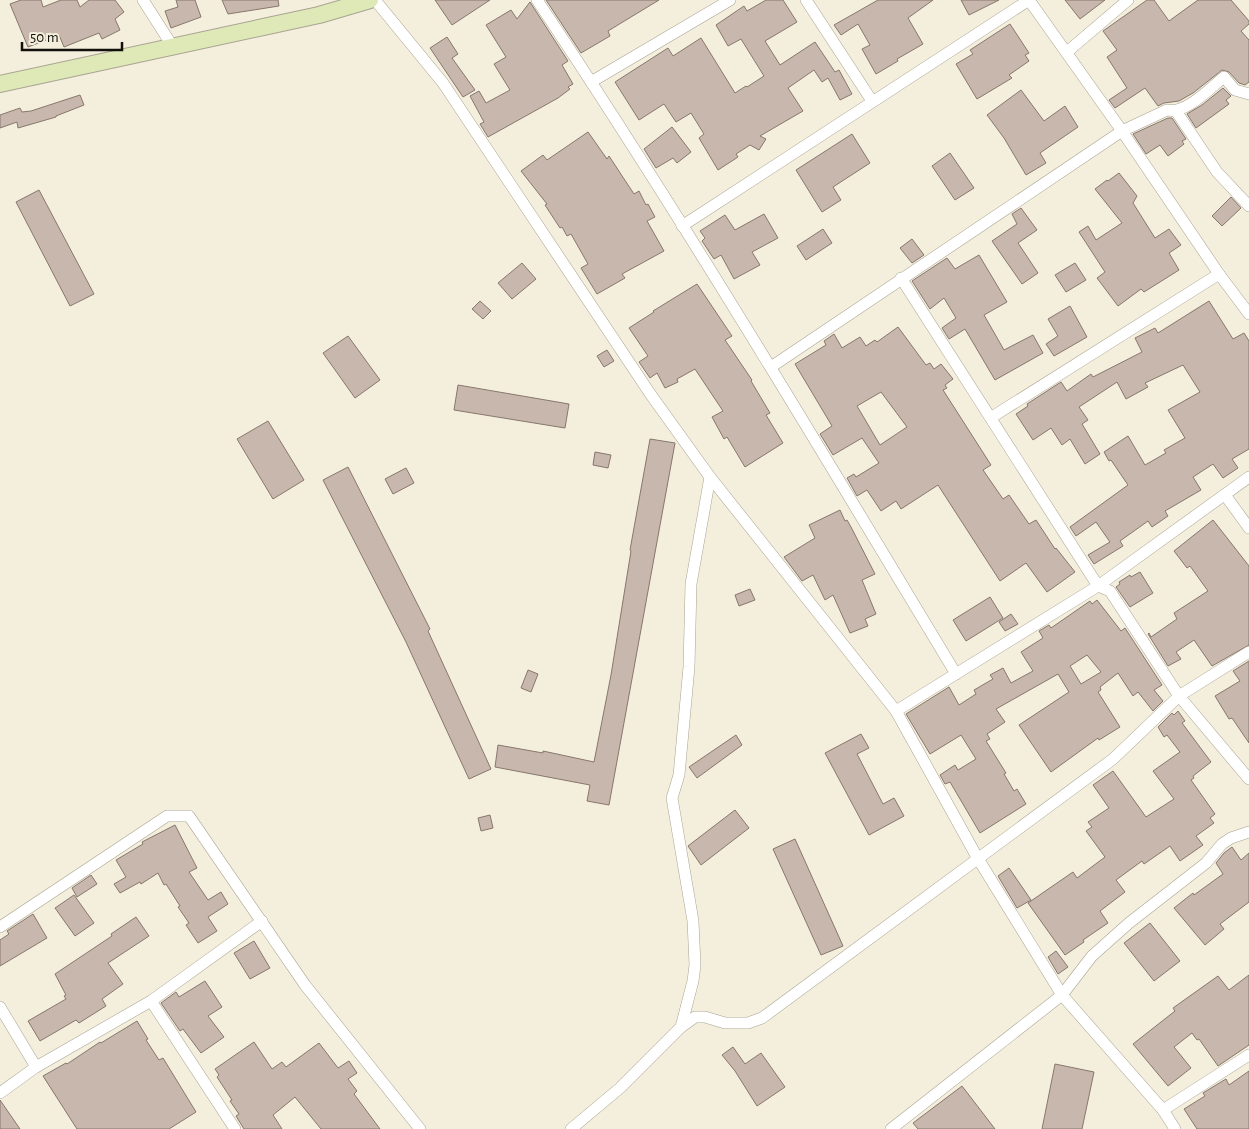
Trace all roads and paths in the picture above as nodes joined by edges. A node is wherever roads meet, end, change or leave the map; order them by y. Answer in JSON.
{"nodes":[{"id":1,"x":143,"y":0,"type":"edge"},
{"id":2,"x":370,"y":0,"type":"edge"},
{"id":3,"x":375,"y":0,"type":"edge"},
{"id":4,"x":537,"y":0,"type":"edge"},
{"id":5,"x":730,"y":0,"type":"edge"},
{"id":6,"x":806,"y":0,"type":"edge"},
{"id":7,"x":1029,"y":0,"type":"edge"},
{"id":8,"x":1128,"y":0,"type":"edge"},
{"id":9,"x":173,"y":47,"type":"junction"},
{"id":10,"x":1067,"y":52,"type":"junction"},
{"id":11,"x":591,"y":82,"type":"junction"},
{"id":12,"x":0,"y":84,"type":"edge"},
{"id":13,"x":1249,"y":94,"type":"edge"},
{"id":14,"x":872,"y":101,"type":"junction"},
{"id":15,"x":1176,"y":111,"type":"junction"},
{"id":16,"x":1122,"y":131,"type":"junction"},
{"id":17,"x":1249,"y":206,"type":"edge"},
{"id":18,"x":682,"y":226,"type":"junction"},
{"id":19,"x":1219,"y":274,"type":"junction"},
{"id":20,"x":901,"y":278,"type":"junction"},
{"id":21,"x":1249,"y":314,"type":"edge"},
{"id":22,"x":770,"y":367,"type":"junction"},
{"id":23,"x":992,"y":417,"type":"junction"},
{"id":24,"x":710,"y":477,"type":"junction"},
{"id":25,"x":1249,"y":477,"type":"edge"},
{"id":26,"x":1225,"y":495,"type":"junction"},
{"id":27,"x":1249,"y":528,"type":"edge"},
{"id":28,"x":1098,"y":586,"type":"junction"},
{"id":29,"x":1249,"y":652,"type":"edge"},
{"id":30,"x":956,"y":674,"type":"junction"},
{"id":31,"x":1179,"y":696,"type":"junction"},
{"id":32,"x":896,"y":711,"type":"junction"},
{"id":33,"x":1249,"y":779,"type":"edge"},
{"id":34,"x":1249,"y":832,"type":"edge"},
{"id":35,"x":977,"y":858,"type":"junction"},
{"id":36,"x":262,"y":921,"type":"junction"},
{"id":37,"x":0,"y":927,"type":"edge"},
{"id":38,"x":1062,"y":995,"type":"junction"},
{"id":39,"x":151,"y":1001,"type":"junction"},
{"id":40,"x":0,"y":1007,"type":"edge"},
{"id":41,"x":681,"y":1027,"type":"junction"},
{"id":42,"x":1249,"y":1055,"type":"edge"},
{"id":43,"x":36,"y":1067,"type":"junction"},
{"id":44,"x":0,"y":1093,"type":"edge"},
{"id":45,"x":1163,"y":1110,"type":"junction"},
{"id":46,"x":235,"y":1129,"type":"edge"},
{"id":47,"x":420,"y":1129,"type":"edge"},
{"id":48,"x":571,"y":1129,"type":"edge"},
{"id":49,"x":891,"y":1129,"type":"edge"},
{"id":50,"x":1175,"y":1129,"type":"edge"}],
"edges":[{"from":1,"to":9,"type":"street"},
{"from":2,"to":9,"type":"main road"},
{"from":3,"to":24,"type":"street"},
{"from":4,"to":11,"type":"street"},
{"from":5,"to":11,"type":"street"},
{"from":6,"to":14,"type":"street"},
{"from":7,"to":10,"type":"street"},
{"from":7,"to":14,"type":"street"},
{"from":8,"to":10,"type":"street"},
{"from":9,"to":12,"type":"main road"},
{"from":10,"to":16,"type":"street"},
{"from":11,"to":18,"type":"street"},
{"from":13,"to":15,"type":"street"},
{"from":14,"to":18,"type":"street"},
{"from":15,"to":16,"type":"street"},
{"from":15,"to":17,"type":"street"},
{"from":16,"to":19,"type":"street"},
{"from":16,"to":20,"type":"street"},
{"from":18,"to":22,"type":"street"},
{"from":19,"to":21,"type":"street"},
{"from":19,"to":23,"type":"street"},
{"from":20,"to":22,"type":"street"},
{"from":20,"to":23,"type":"street"},
{"from":22,"to":30,"type":"street"},
{"from":23,"to":28,"type":"street"},
{"from":24,"to":32,"type":"street"},
{"from":24,"to":41,"type":"street"},
{"from":25,"to":26,"type":"street"},
{"from":26,"to":27,"type":"street"},
{"from":26,"to":28,"type":"street"},
{"from":28,"to":30,"type":"street"},
{"from":28,"to":31,"type":"street"},
{"from":29,"to":31,"type":"street"},
{"from":30,"to":32,"type":"street"},
{"from":31,"to":33,"type":"street"},
{"from":31,"to":35,"type":"street"},
{"from":32,"to":35,"type":"street"},
{"from":34,"to":38,"type":"street"},
{"from":35,"to":38,"type":"street"},
{"from":35,"to":41,"type":"street"},
{"from":36,"to":37,"type":"street"},
{"from":36,"to":39,"type":"street"},
{"from":36,"to":47,"type":"street"},
{"from":38,"to":45,"type":"street"},
{"from":38,"to":49,"type":"street"},
{"from":39,"to":43,"type":"street"},
{"from":39,"to":46,"type":"street"},
{"from":40,"to":43,"type":"street"},
{"from":41,"to":48,"type":"street"},
{"from":42,"to":45,"type":"street"},
{"from":43,"to":44,"type":"street"},
{"from":45,"to":50,"type":"street"}]}
